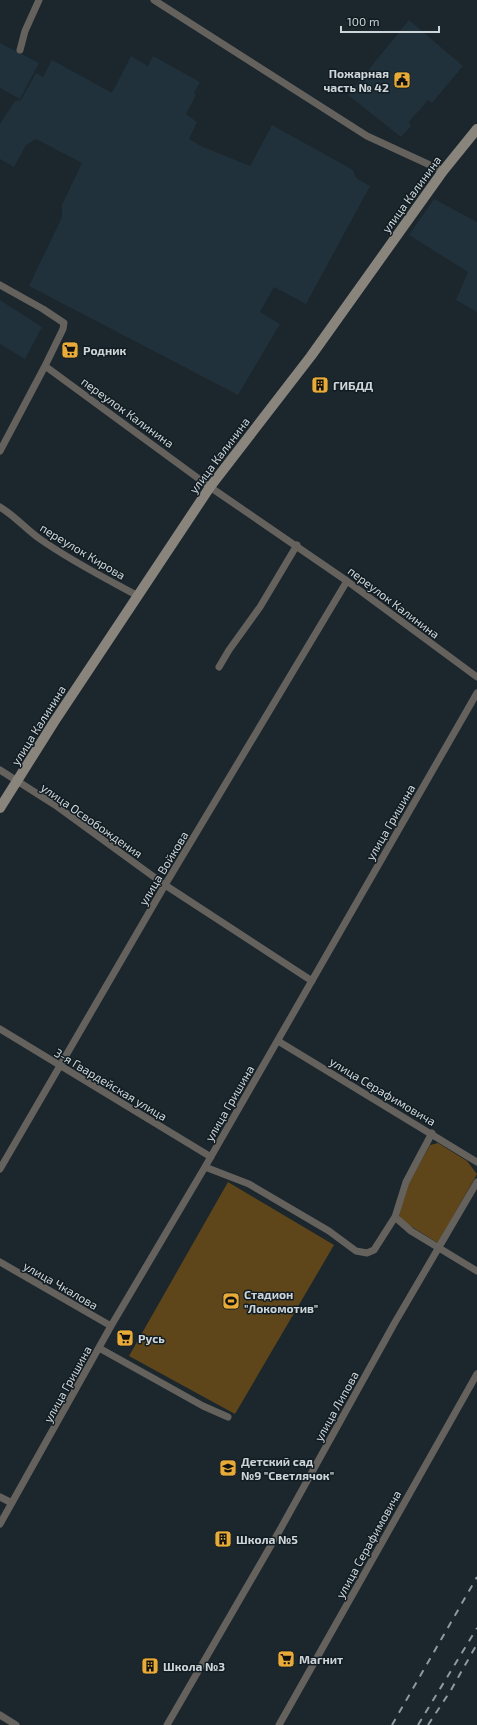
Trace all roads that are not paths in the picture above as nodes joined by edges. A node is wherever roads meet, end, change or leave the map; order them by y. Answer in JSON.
{"nodes":[{"id":1,"x":39,"y":0,"type":"edge"},
{"id":2,"x":154,"y":0,"type":"edge"},
{"id":3,"x":20,"y":50,"type":"dead end"},
{"id":4,"x":477,"y":129,"type":"edge"},
{"id":5,"x":443,"y":171,"type":"junction"},
{"id":6,"x":0,"y":285,"type":"edge"},
{"id":7,"x":45,"y":366,"type":"junction"},
{"id":8,"x":0,"y":451,"type":"edge"},
{"id":9,"x":210,"y":486,"type":"junction"},
{"id":10,"x":0,"y":507,"type":"edge"},
{"id":11,"x":297,"y":545,"type":"junction"},
{"id":12,"x":347,"y":581,"type":"junction"},
{"id":13,"x":138,"y":596,"type":"junction"},
{"id":14,"x":219,"y":667,"type":"dead end"},
{"id":15,"x":477,"y":677,"type":"edge"},
{"id":16,"x":477,"y":693,"type":"edge"},
{"id":17,"x":0,"y":770,"type":"edge"},
{"id":18,"x":18,"y":782,"type":"junction"},
{"id":19,"x":0,"y":808,"type":"edge"},
{"id":20,"x":165,"y":885,"type":"junction"},
{"id":21,"x":312,"y":980,"type":"junction"},
{"id":22,"x":0,"y":1029,"type":"edge"},
{"id":23,"x":278,"y":1041,"type":"junction"},
{"id":24,"x":60,"y":1066,"type":"junction"},
{"id":25,"x":432,"y":1133,"type":"junction"},
{"id":26,"x":211,"y":1157,"type":"junction"},
{"id":27,"x":477,"y":1162,"type":"edge"},
{"id":28,"x":205,"y":1167,"type":"junction"},
{"id":29,"x":0,"y":1169,"type":"edge"},
{"id":30,"x":477,"y":1182,"type":"edge"},
{"id":31,"x":395,"y":1217,"type":"junction"},
{"id":32,"x":439,"y":1248,"type":"junction"},
{"id":33,"x":0,"y":1262,"type":"edge"},
{"id":34,"x":477,"y":1271,"type":"edge"},
{"id":35,"x":111,"y":1326,"type":"junction"},
{"id":36,"x":99,"y":1348,"type":"junction"},
{"id":37,"x":477,"y":1374,"type":"edge"},
{"id":38,"x":228,"y":1417,"type":"dead end"},
{"id":39,"x":0,"y":1497,"type":"edge"},
{"id":40,"x":12,"y":1503,"type":"junction"},
{"id":41,"x":0,"y":1524,"type":"edge"},
{"id":42,"x":0,"y":1715,"type":"edge"},
{"id":43,"x":16,"y":1725,"type":"edge"},
{"id":44,"x":168,"y":1725,"type":"edge"},
{"id":45,"x":279,"y":1725,"type":"edge"}],
"edges":[{"from":1,"to":3,"type":"street"},
{"from":2,"to":5,"type":"street"},
{"from":4,"to":5,"type":"street","name":"улица Калинина"},
{"from":5,"to":9,"type":"street","name":"улица Калинина"},
{"from":6,"to":7,"type":"street"},
{"from":7,"to":8,"type":"street"},
{"from":7,"to":9,"type":"street","name":"переулок Калинина"},
{"from":9,"to":11,"type":"street","name":"переулок Калинина"},
{"from":9,"to":13,"type":"street","name":"улица Калинина"},
{"from":10,"to":13,"type":"street","name":"переулок Кирова"},
{"from":11,"to":12,"type":"street","name":"переулок Калинина"},
{"from":11,"to":14,"type":"street"},
{"from":12,"to":15,"type":"street","name":"переулок Калинина"},
{"from":12,"to":20,"type":"street","name":"улица Войкова"},
{"from":13,"to":18,"type":"street","name":"улица Калинина"},
{"from":16,"to":21,"type":"street","name":"улица Гришина"},
{"from":17,"to":18,"type":"street","name":"улица Освобождения"},
{"from":18,"to":19,"type":"street","name":"улица Калинина"},
{"from":18,"to":20,"type":"street","name":"улица Освобождения"},
{"from":20,"to":21,"type":"street","name":"улица Освобождения"},
{"from":20,"to":24,"type":"street","name":"улица Войкова"},
{"from":21,"to":23,"type":"street","name":"улица Гришина"},
{"from":22,"to":24,"type":"street","name":"3-я Гвардейская улица"},
{"from":23,"to":25,"type":"street","name":"улица Серафимовича"},
{"from":23,"to":26,"type":"street","name":"улица Гришина"},
{"from":24,"to":26,"type":"street","name":"3-я Гвардейская улица"},
{"from":24,"to":29,"type":"street","name":"улица Войкова"},
{"from":25,"to":27,"type":"street","name":"улица Серафимовича"},
{"from":25,"to":31,"type":"street"},
{"from":26,"to":28,"type":"street","name":"улица Гришина"},
{"from":28,"to":31,"type":"street"},
{"from":28,"to":35,"type":"street","name":"улица Гришина"},
{"from":30,"to":32,"type":"street","name":"улица Липова"},
{"from":31,"to":32,"type":"street"},
{"from":32,"to":34,"type":"street"},
{"from":32,"to":44,"type":"street","name":"улица Липова"},
{"from":33,"to":35,"type":"street","name":"улица Чкалова"},
{"from":35,"to":36,"type":"street","name":"улица Гришина"},
{"from":36,"to":38,"type":"street"},
{"from":36,"to":40,"type":"street","name":"улица Гришина"},
{"from":37,"to":45,"type":"street","name":"улица Серафимовича"},
{"from":39,"to":40,"type":"street"},
{"from":40,"to":41,"type":"street","name":"улица Гришина"},
{"from":42,"to":43,"type":"street"}]}
